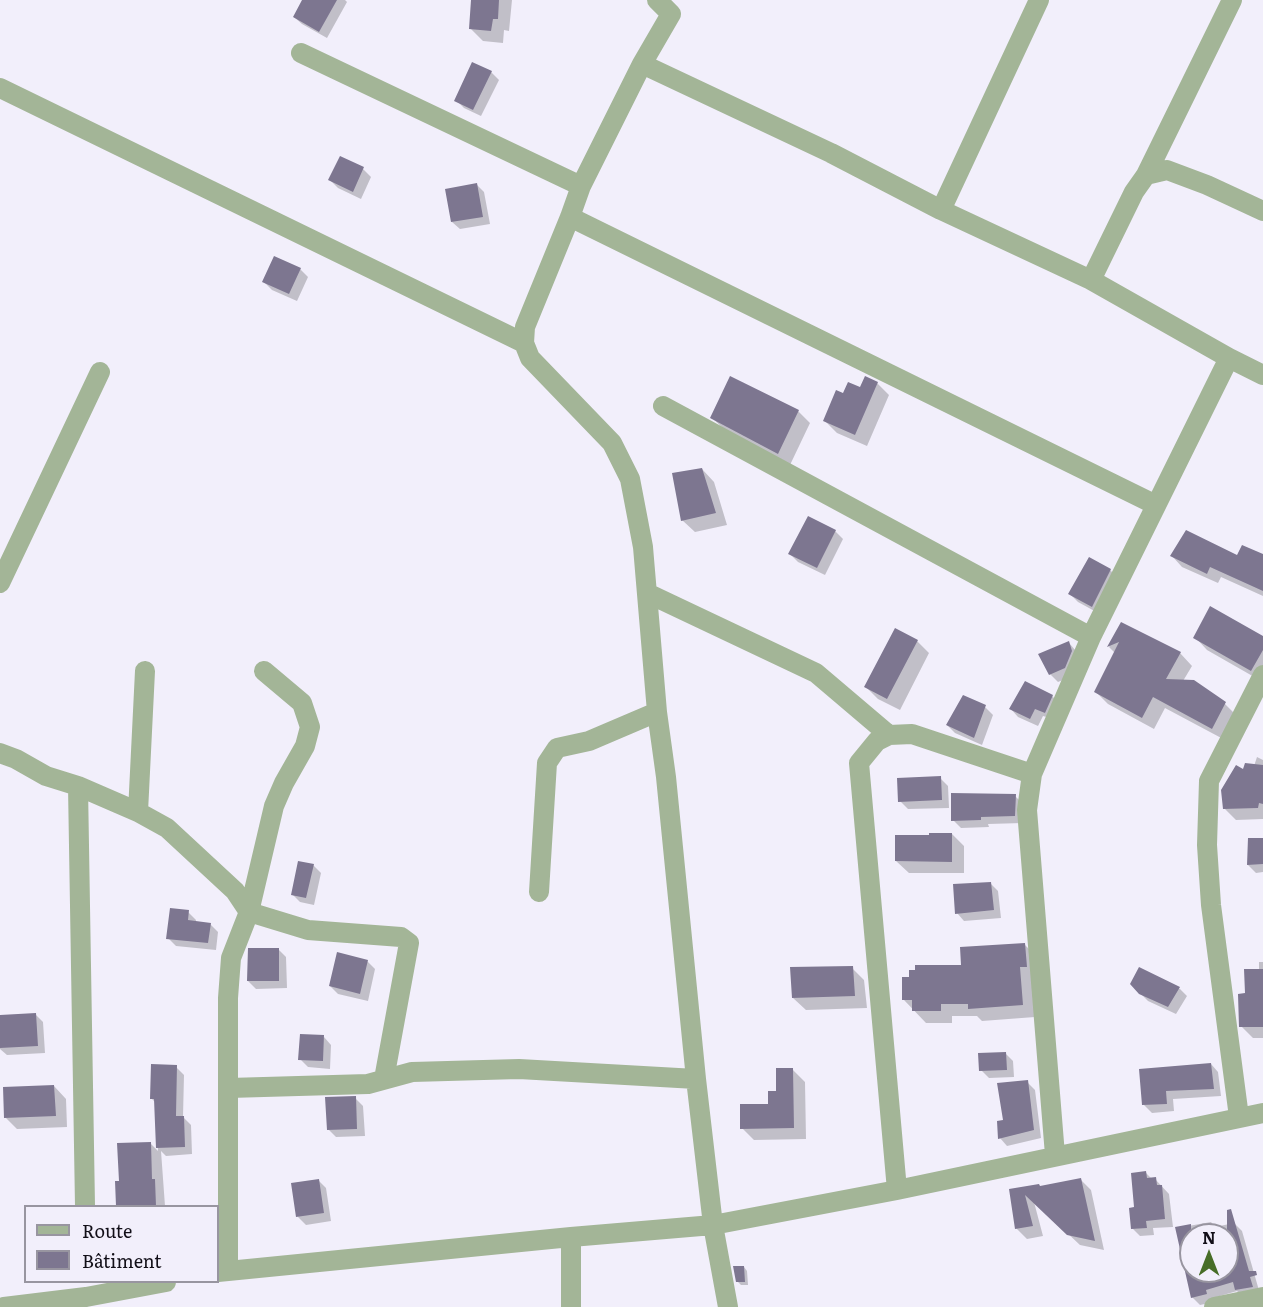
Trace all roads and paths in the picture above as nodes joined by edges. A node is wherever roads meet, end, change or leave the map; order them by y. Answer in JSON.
{"nodes":[{"id":1,"x":1039,"y":0,"type":"edge"},
{"id":2,"x":1232,"y":0,"type":"edge"},
{"id":3,"x":668,"y":5,"type":"edge"},
{"id":4,"x":301,"y":53,"type":"dead end"},
{"id":5,"x":642,"y":64,"type":"junction"},
{"id":6,"x":0,"y":88,"type":"edge"},
{"id":7,"x":1146,"y":175,"type":"junction"},
{"id":8,"x":581,"y":186,"type":"junction"},
{"id":9,"x":941,"y":210,"type":"junction"},
{"id":10,"x":1263,"y":211,"type":"edge"},
{"id":11,"x":570,"y":217,"type":"junction"},
{"id":12,"x":1091,"y":280,"type":"junction"},
{"id":13,"x":524,"y":343,"type":"junction"},
{"id":14,"x":1229,"y":358,"type":"junction"},
{"id":15,"x":100,"y":372,"type":"dead end"},
{"id":16,"x":1263,"y":375,"type":"edge"},
{"id":17,"x":663,"y":406,"type":"dead end"},
{"id":18,"x":1156,"y":505,"type":"junction"},
{"id":19,"x":0,"y":583,"type":"edge"},
{"id":20,"x":647,"y":593,"type":"junction"},
{"id":21,"x":1091,"y":637,"type":"junction"},
{"id":22,"x":145,"y":671,"type":"dead end"},
{"id":23,"x":264,"y":671,"type":"dead end"},
{"id":24,"x":1263,"y":675,"type":"edge"},
{"id":25,"x":657,"y":712,"type":"junction"},
{"id":26,"x":889,"y":735,"type":"junction"},
{"id":27,"x":0,"y":753,"type":"edge"},
{"id":28,"x":1032,"y":774,"type":"junction"},
{"id":29,"x":78,"y":786,"type":"junction"},
{"id":30,"x":138,"y":812,"type":"junction"},
{"id":31,"x":539,"y":892,"type":"dead end"},
{"id":32,"x":249,"y":912,"type":"junction"},
{"id":33,"x":384,"y":1079,"type":"junction"},
{"id":34,"x":696,"y":1079,"type":"junction"},
{"id":35,"x":229,"y":1088,"type":"junction"},
{"id":36,"x":1263,"y":1113,"type":"edge"},
{"id":37,"x":1239,"y":1117,"type":"junction"},
{"id":38,"x":1055,"y":1155,"type":"junction"},
{"id":39,"x":897,"y":1190,"type":"junction"},
{"id":40,"x":85,"y":1205,"type":"edge"},
{"id":41,"x":713,"y":1225,"type":"junction"},
{"id":42,"x":571,"y":1237,"type":"junction"},
{"id":43,"x":223,"y":1271,"type":"edge"},
{"id":44,"x":154,"y":1283,"type":"edge"},
{"id":45,"x":84,"y":1295,"type":"edge"},
{"id":46,"x":1263,"y":1297,"type":"edge"},
{"id":47,"x":1237,"y":1305,"type":"edge"},
{"id":48,"x":4,"y":1307,"type":"edge"},
{"id":49,"x":571,"y":1307,"type":"edge"},
{"id":50,"x":728,"y":1307,"type":"edge"},
{"id":51,"x":1214,"y":1307,"type":"edge"}],
"edges":[{"from":1,"to":9,"type":"street"},
{"from":2,"to":7,"type":"street"},
{"from":3,"to":5,"type":"street"},
{"from":4,"to":8,"type":"street"},
{"from":5,"to":8,"type":"street"},
{"from":5,"to":9,"type":"street"},
{"from":6,"to":13,"type":"street"},
{"from":7,"to":10,"type":"street"},
{"from":7,"to":12,"type":"street"},
{"from":8,"to":11,"type":"street"},
{"from":9,"to":12,"type":"street"},
{"from":11,"to":13,"type":"street"},
{"from":11,"to":18,"type":"street"},
{"from":12,"to":14,"type":"street"},
{"from":13,"to":20,"type":"street"},
{"from":14,"to":16,"type":"street"},
{"from":14,"to":18,"type":"street"},
{"from":15,"to":19,"type":"street"},
{"from":17,"to":21,"type":"street"},
{"from":18,"to":21,"type":"street"},
{"from":20,"to":25,"type":"street"},
{"from":20,"to":26,"type":"street"},
{"from":21,"to":28,"type":"street"},
{"from":22,"to":30,"type":"street"},
{"from":23,"to":32,"type":"street"},
{"from":24,"to":37,"type":"street"},
{"from":25,"to":31,"type":"street"},
{"from":25,"to":34,"type":"street"},
{"from":26,"to":28,"type":"street"},
{"from":26,"to":39,"type":"street"},
{"from":27,"to":29,"type":"street"},
{"from":28,"to":38,"type":"street"},
{"from":29,"to":30,"type":"street"},
{"from":29,"to":40,"type":"street"},
{"from":30,"to":32,"type":"street"},
{"from":32,"to":33,"type":"street"},
{"from":32,"to":35,"type":"street"},
{"from":33,"to":34,"type":"street"},
{"from":33,"to":35,"type":"street"},
{"from":34,"to":41,"type":"street"},
{"from":35,"to":43,"type":"street"},
{"from":36,"to":37,"type":"street"},
{"from":37,"to":38,"type":"street"},
{"from":38,"to":39,"type":"street"},
{"from":39,"to":41,"type":"street"},
{"from":41,"to":42,"type":"street"},
{"from":41,"to":50,"type":"street"},
{"from":42,"to":43,"type":"street"},
{"from":42,"to":49,"type":"street"},
{"from":44,"to":45,"type":"street"},
{"from":45,"to":48,"type":"street"},
{"from":46,"to":47,"type":"street"},
{"from":47,"to":51,"type":"street"}]}
